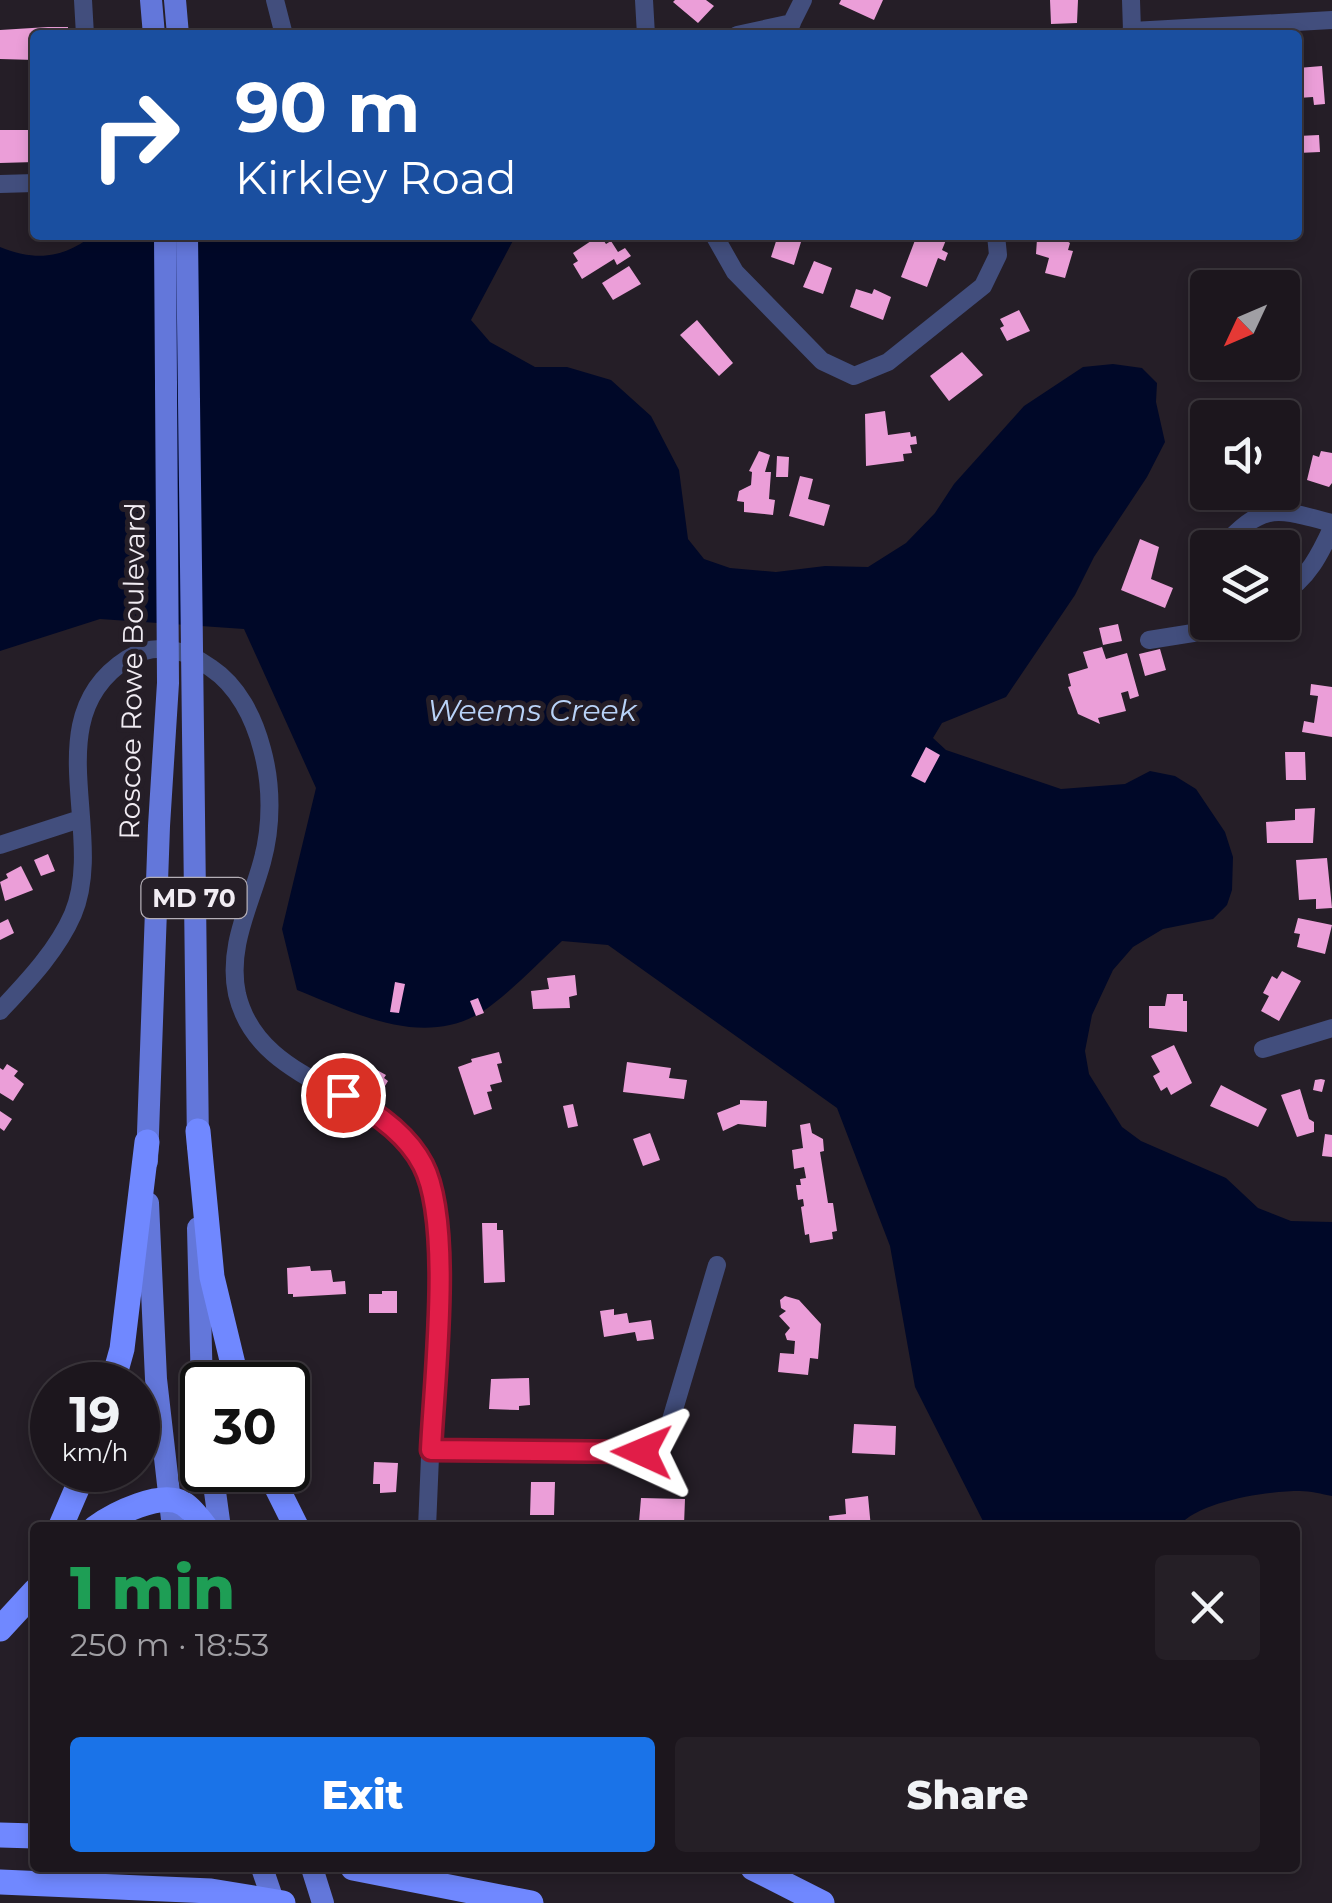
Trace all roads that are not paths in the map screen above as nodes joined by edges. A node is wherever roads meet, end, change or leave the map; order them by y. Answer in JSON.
{"nodes":[{"id":1,"x":83,"y":0,"type":"edge"},
{"id":2,"x":151,"y":0,"type":"edge"},
{"id":3,"x":176,"y":0,"type":"edge"},
{"id":4,"x":274,"y":0,"type":"edge"},
{"id":5,"x":644,"y":0,"type":"edge"},
{"id":6,"x":804,"y":0,"type":"edge"},
{"id":7,"x":1131,"y":0,"type":"edge"},
{"id":8,"x":1332,"y":20,"type":"edge"},
{"id":9,"x":789,"y":29,"type":"edge"},
{"id":10,"x":85,"y":30,"type":"edge"},
{"id":11,"x":154,"y":30,"type":"edge"},
{"id":12,"x":178,"y":30,"type":"edge"},
{"id":13,"x":283,"y":30,"type":"edge"},
{"id":14,"x":646,"y":30,"type":"edge"},
{"id":15,"x":1130,"y":30,"type":"edge"},
{"id":16,"x":1177,"y":30,"type":"edge"},
{"id":17,"x":0,"y":184,"type":"edge"},
{"id":18,"x":30,"y":184,"type":"edge"},
{"id":19,"x":165,"y":240,"type":"edge"},
{"id":20,"x":187,"y":240,"type":"edge"},
{"id":21,"x":717,"y":240,"type":"edge"},
{"id":22,"x":996,"y":240,"type":"edge"},
{"id":23,"x":1332,"y":526,"type":"edge"},
{"id":24,"x":1236,"y":530,"type":"edge"},
{"id":25,"x":1300,"y":578,"type":"edge"},
{"id":26,"x":1190,"y":633,"type":"edge"},
{"id":27,"x":1149,"y":640,"type":"dead end"},
{"id":28,"x":179,"y":664,"type":"junction"},
{"id":29,"x":80,"y":819,"type":"junction"},
{"id":30,"x":0,"y":845,"type":"edge"},
{"id":31,"x":0,"y":1011,"type":"edge"},
{"id":32,"x":1332,"y":1028,"type":"edge"},
{"id":33,"x":1262,"y":1049,"type":"dead end"},
{"id":34,"x":198,"y":1131,"type":"junction"},
{"id":35,"x":147,"y":1142,"type":"junction"},
{"id":36,"x":717,"y":1265,"type":"dead end"},
{"id":37,"x":118,"y":1362,"type":"edge"},
{"id":38,"x":201,"y":1362,"type":"edge"},
{"id":39,"x":232,"y":1362,"type":"edge"},
{"id":40,"x":431,"y":1450,"type":"junction"},
{"id":41,"x":76,"y":1492,"type":"edge"},
{"id":42,"x":215,"y":1492,"type":"edge"},
{"id":43,"x":279,"y":1492,"type":"edge"},
{"id":44,"x":168,"y":1498,"type":"junction"},
{"id":45,"x":63,"y":1522,"type":"edge"},
{"id":46,"x":103,"y":1522,"type":"edge"},
{"id":47,"x":172,"y":1522,"type":"edge"},
{"id":48,"x":200,"y":1522,"type":"edge"},
{"id":49,"x":219,"y":1522,"type":"edge"},
{"id":50,"x":295,"y":1522,"type":"edge"},
{"id":51,"x":427,"y":1522,"type":"edge"},
{"id":52,"x":30,"y":1585,"type":"edge"},
{"id":53,"x":30,"y":1597,"type":"edge"},
{"id":54,"x":9,"y":1621,"type":"edge"},
{"id":55,"x":0,"y":1835,"type":"edge"},
{"id":56,"x":30,"y":1836,"type":"edge"},
{"id":57,"x":263,"y":1872,"type":"edge"},
{"id":58,"x":313,"y":1872,"type":"edge"},
{"id":59,"x":377,"y":1872,"type":"edge"},
{"id":60,"x":761,"y":1872,"type":"edge"},
{"id":61,"x":0,"y":1882,"type":"edge"},
{"id":62,"x":274,"y":1903,"type":"edge"},
{"id":63,"x":283,"y":1903,"type":"edge"},
{"id":64,"x":323,"y":1903,"type":"edge"},
{"id":65,"x":531,"y":1903,"type":"edge"},
{"id":66,"x":822,"y":1903,"type":"edge"}],
"edges":[{"from":1,"to":10,"type":"street"},
{"from":2,"to":11,"type":"main road"},
{"from":3,"to":12,"type":"main road"},
{"from":4,"to":13,"type":"street"},
{"from":5,"to":14,"type":"street"},
{"from":6,"to":9,"type":"street"},
{"from":7,"to":15,"type":"street"},
{"from":8,"to":16,"type":"street"},
{"from":17,"to":18,"type":"street"},
{"from":19,"to":28,"type":"main road","name":"Roscoe Rowe Boulevard","number":"MD 70"},
{"from":20,"to":28,"type":"main road","name":"Roscoe Rowe Boulevard","number":"MD 70"},
{"from":21,"to":22,"type":"street"},
{"from":23,"to":24,"type":"street"},
{"from":23,"to":25,"type":"street"},
{"from":26,"to":27,"type":"street"},
{"from":28,"to":34,"type":"main road","name":"Roscoe Rowe Boulevard","number":"MD 70"},
{"from":28,"to":35,"type":"main road","name":"Roscoe Rowe Boulevard","number":"MD 70"},
{"from":29,"to":30,"type":"street"},
{"from":29,"to":31,"type":"street"},
{"from":29,"to":40,"type":"street"},
{"from":32,"to":33,"type":"street"},
{"from":34,"to":38,"type":"main road","name":"Roscoe Rowe Boulevard","number":"MD 70"},
{"from":34,"to":39,"type":"highway"},
{"from":35,"to":37,"type":"highway"},
{"from":35,"to":44,"type":"main road","name":"Roscoe Rowe Boulevard","number":"MD 70"},
{"from":36,"to":40,"type":"street"},
{"from":40,"to":51,"type":"street"},
{"from":41,"to":45,"type":"highway"},
{"from":42,"to":49,"type":"main road"},
{"from":43,"to":50,"type":"highway"},
{"from":44,"to":46,"type":"highway"},
{"from":44,"to":47,"type":"main road","name":"Roscoe Rowe Boulevard","number":"MD 70"},
{"from":44,"to":48,"type":"highway"},
{"from":52,"to":54,"type":"highway"},
{"from":53,"to":54,"type":"highway"},
{"from":55,"to":56,"type":"highway"},
{"from":57,"to":62,"type":"main road"},
{"from":58,"to":64,"type":"main road"},
{"from":59,"to":65,"type":"highway"},
{"from":60,"to":66,"type":"highway"},
{"from":61,"to":63,"type":"highway"}]}
